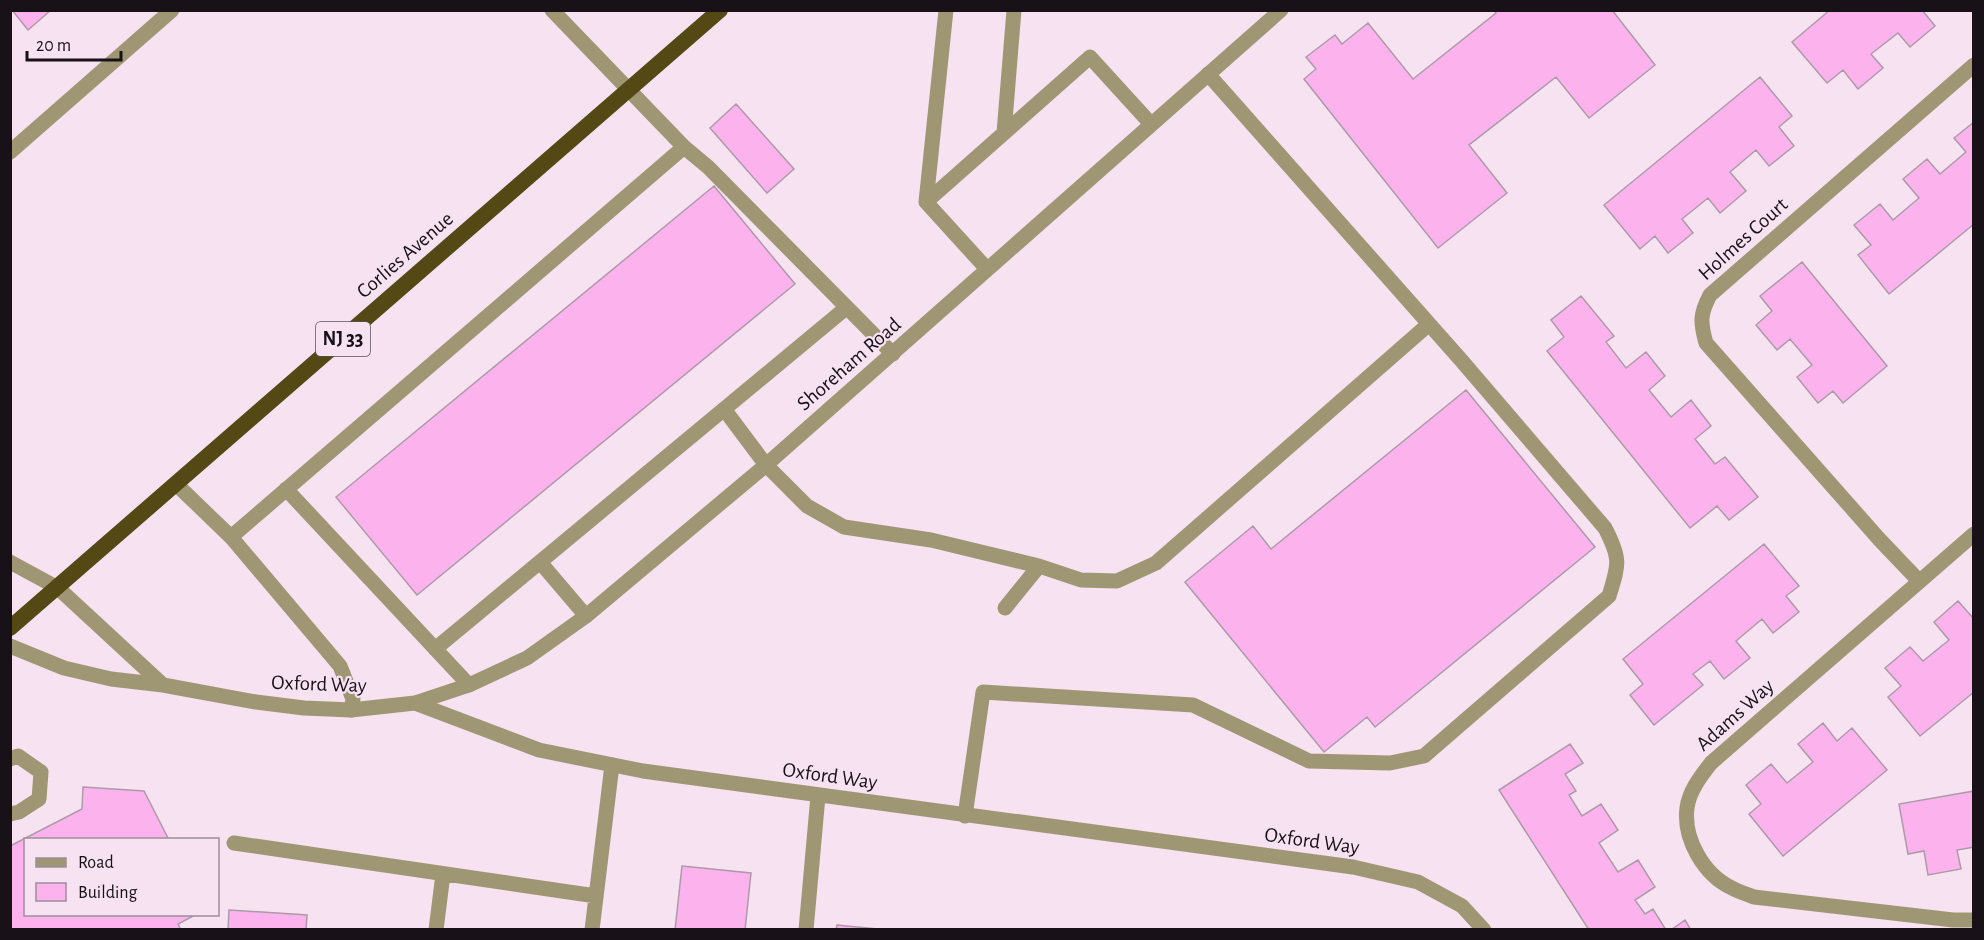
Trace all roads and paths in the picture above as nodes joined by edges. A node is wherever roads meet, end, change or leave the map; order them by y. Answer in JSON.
{"nodes":[{"id":1,"x":172,"y":10,"type":"edge"},
{"id":2,"x":552,"y":10,"type":"edge"},
{"id":3,"x":720,"y":10,"type":"edge"},
{"id":4,"x":946,"y":10,"type":"edge"},
{"id":5,"x":1014,"y":10,"type":"edge"},
{"id":6,"x":1281,"y":10,"type":"edge"},
{"id":7,"x":1974,"y":65,"type":"edge"},
{"id":8,"x":1208,"y":74,"type":"junction"},
{"id":9,"x":629,"y":90,"type":"junction"},
{"id":10,"x":1151,"y":124,"type":"junction"},
{"id":11,"x":1004,"y":133,"type":"junction"},
{"id":12,"x":684,"y":147,"type":"junction"},
{"id":13,"x":10,"y":152,"type":"edge"},
{"id":14,"x":926,"y":202,"type":"junction"},
{"id":15,"x":987,"y":269,"type":"junction"},
{"id":16,"x":846,"y":308,"type":"junction"},
{"id":17,"x":1429,"y":324,"type":"junction"},
{"id":18,"x":892,"y":354,"type":"junction"},
{"id":19,"x":724,"y":409,"type":"junction"},
{"id":20,"x":766,"y":465,"type":"junction"},
{"id":21,"x":176,"y":484,"type":"junction"},
{"id":22,"x":286,"y":489,"type":"junction"},
{"id":23,"x":1974,"y":534,"type":"edge"},
{"id":24,"x":231,"y":537,"type":"junction"},
{"id":25,"x":540,"y":561,"type":"junction"},
{"id":26,"x":10,"y":562,"type":"edge"},
{"id":27,"x":1039,"y":566,"type":"junction"},
{"id":28,"x":1919,"y":581,"type":"junction"},
{"id":29,"x":58,"y":588,"type":"junction"},
{"id":30,"x":1005,"y":608,"type":"dead end"},
{"id":31,"x":586,"y":616,"type":"junction"},
{"id":32,"x":10,"y":628,"type":"edge"},
{"id":33,"x":10,"y":646,"type":"edge"},
{"id":34,"x":435,"y":649,"type":"junction"},
{"id":35,"x":164,"y":685,"type":"junction"},
{"id":36,"x":469,"y":685,"type":"junction"},
{"id":37,"x":415,"y":703,"type":"junction"},
{"id":38,"x":351,"y":710,"type":"junction"},
{"id":39,"x":10,"y":759,"type":"edge"},
{"id":40,"x":612,"y":765,"type":"junction"},
{"id":41,"x":818,"y":796,"type":"junction"},
{"id":42,"x":10,"y":814,"type":"edge"},
{"id":43,"x":965,"y":816,"type":"junction"},
{"id":44,"x":234,"y":843,"type":"dead end"},
{"id":45,"x":443,"y":874,"type":"junction"},
{"id":46,"x":596,"y":896,"type":"junction"},
{"id":47,"x":1974,"y":920,"type":"edge"},
{"id":48,"x":436,"y":930,"type":"edge"},
{"id":49,"x":591,"y":930,"type":"edge"},
{"id":50,"x":806,"y":930,"type":"edge"},
{"id":51,"x":1484,"y":930,"type":"edge"}],
"edges":[{"from":1,"to":13,"type":"street"},
{"from":2,"to":9,"type":"street"},
{"from":3,"to":9,"type":"highway","name":"Corlies Avenue","number":"NJ 33"},
{"from":4,"to":14,"type":"street"},
{"from":5,"to":11,"type":"street"},
{"from":6,"to":8,"type":"street","name":"Shoreham Road"},
{"from":7,"to":28,"type":"street","name":"Holmes Court"},
{"from":8,"to":10,"type":"street","name":"Shoreham Road"},
{"from":8,"to":17,"type":"street"},
{"from":9,"to":12,"type":"street"},
{"from":9,"to":21,"type":"highway","name":"Corlies Avenue","number":"NJ 33"},
{"from":10,"to":11,"type":"street"},
{"from":10,"to":15,"type":"street","name":"Shoreham Road"},
{"from":11,"to":14,"type":"street"},
{"from":12,"to":16,"type":"street"},
{"from":12,"to":22,"type":"street"},
{"from":14,"to":15,"type":"street"},
{"from":15,"to":18,"type":"street","name":"Shoreham Road"},
{"from":16,"to":18,"type":"street"},
{"from":16,"to":19,"type":"street"},
{"from":17,"to":27,"type":"street"},
{"from":17,"to":43,"type":"street"},
{"from":18,"to":20,"type":"street","name":"Shoreham Road"},
{"from":19,"to":20,"type":"street"},
{"from":19,"to":25,"type":"street"},
{"from":20,"to":27,"type":"street"},
{"from":20,"to":31,"type":"street","name":"Shoreham Road"},
{"from":21,"to":24,"type":"street"},
{"from":21,"to":29,"type":"highway","name":"Corlies Avenue","number":"NJ 33"},
{"from":22,"to":24,"type":"street"},
{"from":22,"to":34,"type":"street"},
{"from":23,"to":28,"type":"street","name":"Adams Way"},
{"from":24,"to":38,"type":"street"},
{"from":25,"to":31,"type":"street"},
{"from":25,"to":34,"type":"street"},
{"from":26,"to":29,"type":"street"},
{"from":27,"to":30,"type":"street"},
{"from":28,"to":47,"type":"street","name":"Adams Way"},
{"from":29,"to":32,"type":"highway","name":"Corlies Avenue","number":"NJ 33"},
{"from":29,"to":35,"type":"street"},
{"from":31,"to":36,"type":"street","name":"Shoreham Road"},
{"from":33,"to":35,"type":"street","name":"Oxford Way"},
{"from":34,"to":36,"type":"street"},
{"from":35,"to":38,"type":"street","name":"Oxford Way"},
{"from":36,"to":37,"type":"street","name":"Shoreham Road"},
{"from":37,"to":38,"type":"street","name":"Oxford Way"},
{"from":37,"to":40,"type":"street","name":"Oxford Way"},
{"from":39,"to":42,"type":"street"},
{"from":40,"to":41,"type":"street","name":"Oxford Way"},
{"from":40,"to":46,"type":"street"},
{"from":41,"to":43,"type":"street","name":"Oxford Way"},
{"from":41,"to":50,"type":"street"},
{"from":43,"to":51,"type":"street","name":"Oxford Way"},
{"from":44,"to":45,"type":"street"},
{"from":45,"to":46,"type":"street"},
{"from":45,"to":48,"type":"street"},
{"from":46,"to":49,"type":"street"}]}
